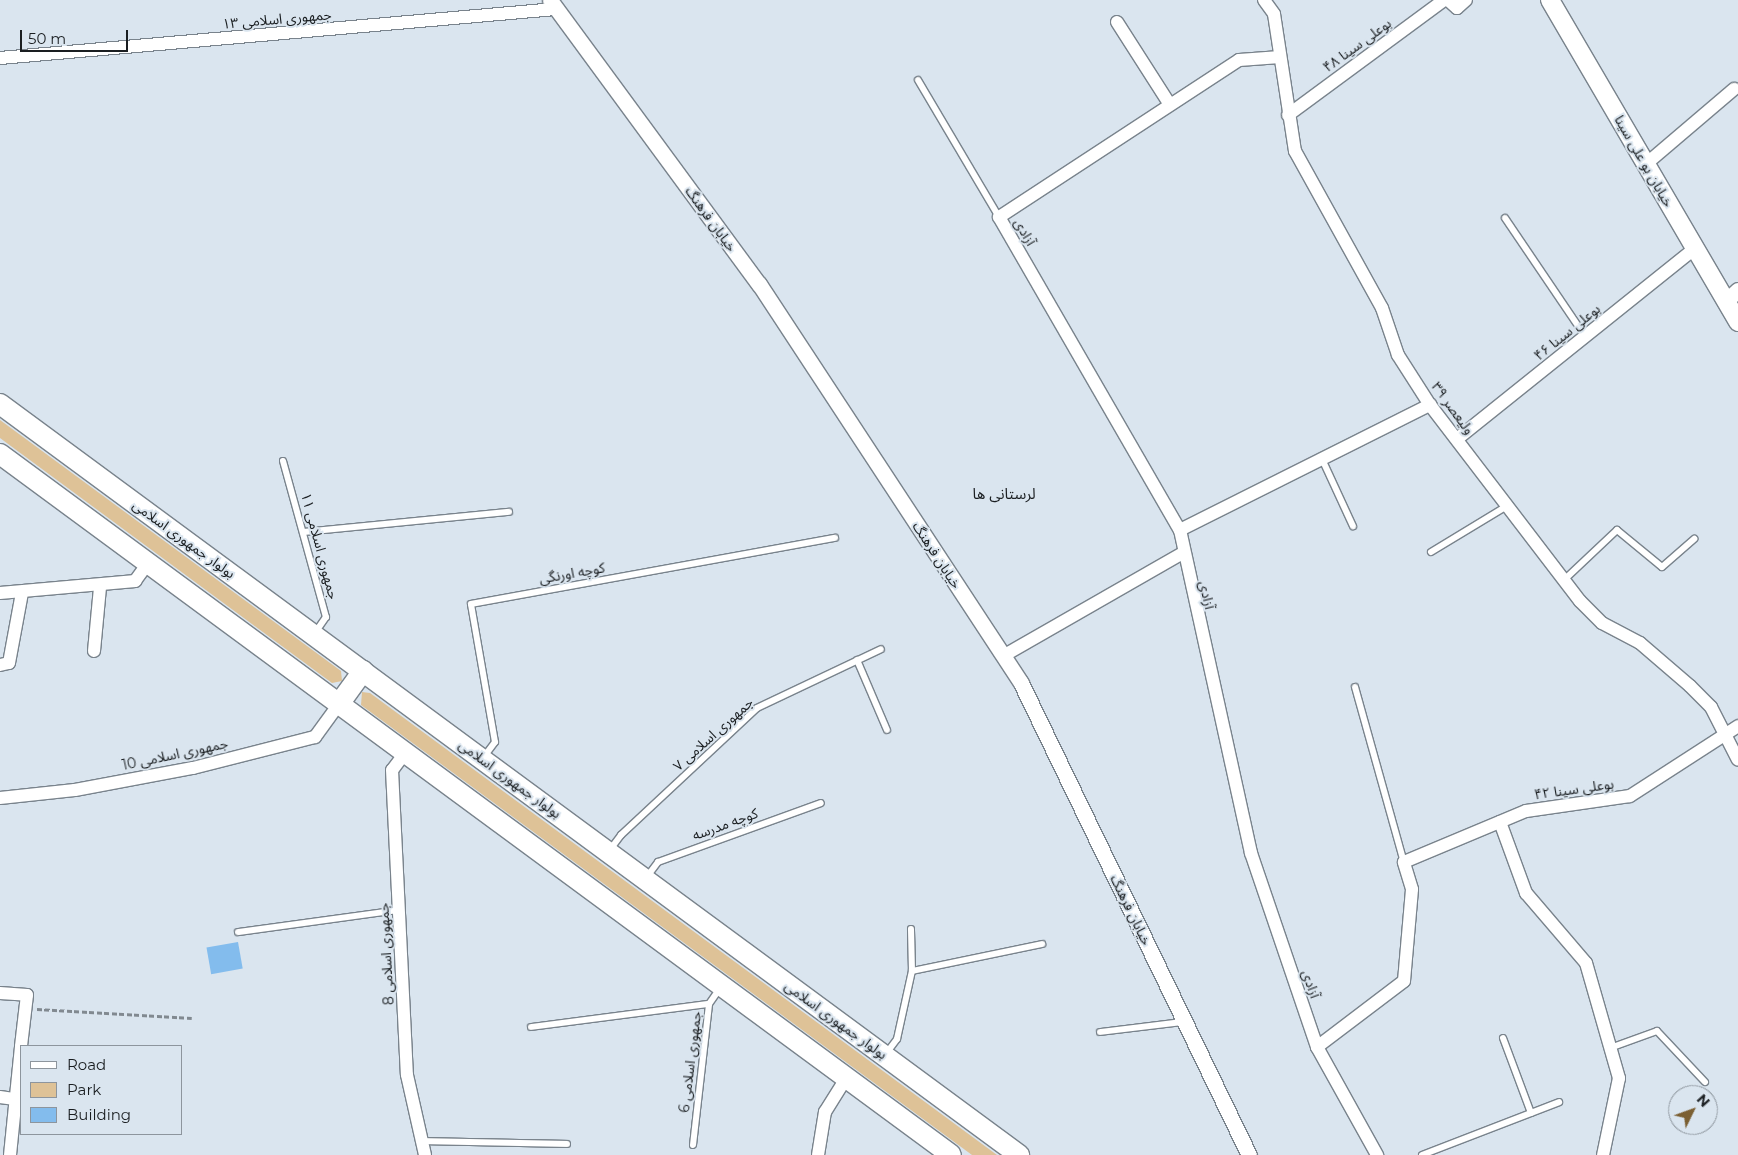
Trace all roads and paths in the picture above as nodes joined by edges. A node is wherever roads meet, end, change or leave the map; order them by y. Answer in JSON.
{"nodes":[{"id":1,"x":1264,"y":0,"type":"edge"},
{"id":2,"x":1446,"y":0,"type":"edge"},
{"id":3,"x":1466,"y":0,"type":"edge"},
{"id":4,"x":1550,"y":0,"type":"edge"},
{"id":5,"x":553,"y":4,"type":"edge"},
{"id":6,"x":1117,"y":22,"type":"dead end"},
{"id":7,"x":1280,"y":57,"type":"junction"},
{"id":8,"x":0,"y":58,"type":"edge"},
{"id":9,"x":918,"y":80,"type":"dead end"},
{"id":10,"x":1734,"y":89,"type":"dead end"},
{"id":11,"x":1170,"y":106,"type":"junction"},
{"id":12,"x":1288,"y":115,"type":"junction"},
{"id":13,"x":1646,"y":164,"type":"junction"},
{"id":14,"x":999,"y":217,"type":"junction"},
{"id":15,"x":1505,"y":218,"type":"dead end"},
{"id":16,"x":1695,"y":248,"type":"junction"},
{"id":17,"x":1732,"y":296,"type":"edge"},
{"id":18,"x":1738,"y":322,"type":"edge"},
{"id":19,"x":1586,"y":336,"type":"junction"},
{"id":20,"x":0,"y":404,"type":"edge"},
{"id":21,"x":1430,"y":405,"type":"junction"},
{"id":22,"x":1457,"y":439,"type":"junction"},
{"id":23,"x":0,"y":454,"type":"edge"},
{"id":24,"x":1322,"y":459,"type":"junction"},
{"id":25,"x":283,"y":461,"type":"dead end"},
{"id":26,"x":1507,"y":506,"type":"junction"},
{"id":27,"x":509,"y":512,"type":"dead end"},
{"id":28,"x":1352,"y":526,"type":"dead end"},
{"id":29,"x":1180,"y":530,"type":"junction"},
{"id":30,"x":304,"y":532,"type":"junction"},
{"id":31,"x":835,"y":538,"type":"dead end"},
{"id":32,"x":1694,"y":539,"type":"dead end"},
{"id":33,"x":1432,"y":552,"type":"dead end"},
{"id":34,"x":1183,"y":553,"type":"junction"},
{"id":35,"x":148,"y":563,"type":"junction"},
{"id":36,"x":1564,"y":580,"type":"junction"},
{"id":37,"x":100,"y":586,"type":"junction"},
{"id":38,"x":0,"y":593,"type":"edge"},
{"id":39,"x":22,"y":593,"type":"junction"},
{"id":40,"x":313,"y":635,"type":"junction"},
{"id":41,"x":881,"y":649,"type":"dead end"},
{"id":42,"x":94,"y":651,"type":"dead end"},
{"id":43,"x":1003,"y":656,"type":"junction"},
{"id":44,"x":857,"y":660,"type":"junction"},
{"id":45,"x":0,"y":665,"type":"edge"},
{"id":46,"x":363,"y":671,"type":"junction"},
{"id":47,"x":1355,"y":687,"type":"dead end"},
{"id":48,"x":339,"y":704,"type":"junction"},
{"id":49,"x":887,"y":730,"type":"dead end"},
{"id":50,"x":1732,"y":730,"type":"edge"},
{"id":51,"x":405,"y":753,"type":"junction"},
{"id":52,"x":483,"y":759,"type":"junction"},
{"id":53,"x":1738,"y":760,"type":"edge"},
{"id":54,"x":0,"y":798,"type":"edge"},
{"id":55,"x":821,"y":803,"type":"dead end"},
{"id":56,"x":1500,"y":822,"type":"junction"},
{"id":57,"x":608,"y":852,"type":"junction"},
{"id":58,"x":1404,"y":862,"type":"junction"},
{"id":59,"x":645,"y":879,"type":"junction"},
{"id":60,"x":399,"y":910,"type":"junction"},
{"id":61,"x":911,"y":929,"type":"dead end"},
{"id":62,"x":238,"y":932,"type":"dead end"},
{"id":63,"x":1042,"y":944,"type":"dead end"},
{"id":64,"x":912,"y":971,"type":"junction"},
{"id":65,"x":722,"y":986,"type":"junction"},
{"id":66,"x":0,"y":993,"type":"edge"},
{"id":67,"x":709,"y":1004,"type":"junction"},
{"id":68,"x":26,"y":1008,"type":"junction"},
{"id":69,"x":192,"y":1018,"type":"dead end"},
{"id":70,"x":1184,"y":1022,"type":"junction"},
{"id":71,"x":532,"y":1027,"type":"dead end"},
{"id":72,"x":1100,"y":1032,"type":"dead end"},
{"id":73,"x":1503,"y":1038,"type":"dead end"},
{"id":74,"x":21,"y":1045,"type":"edge"},
{"id":75,"x":1318,"y":1047,"type":"junction"},
{"id":76,"x":1610,"y":1048,"type":"junction"},
{"id":77,"x":20,"y":1056,"type":"edge"},
{"id":78,"x":885,"y":1056,"type":"junction"},
{"id":79,"x":846,"y":1078,"type":"junction"},
{"id":80,"x":1705,"y":1082,"type":"dead end"},
{"id":81,"x":0,"y":1097,"type":"edge"},
{"id":82,"x":15,"y":1099,"type":"junction"},
{"id":83,"x":1558,"y":1102,"type":"dead end"},
{"id":84,"x":1531,"y":1113,"type":"junction"},
{"id":85,"x":422,"y":1141,"type":"junction"},
{"id":86,"x":567,"y":1144,"type":"dead end"},
{"id":87,"x":693,"y":1145,"type":"dead end"},
{"id":88,"x":10,"y":1155,"type":"edge"},
{"id":89,"x":425,"y":1155,"type":"edge"},
{"id":90,"x":818,"y":1155,"type":"edge"},
{"id":91,"x":951,"y":1155,"type":"edge"},
{"id":92,"x":1019,"y":1155,"type":"edge"},
{"id":93,"x":1249,"y":1155,"type":"edge"},
{"id":94,"x":1377,"y":1155,"type":"edge"},
{"id":95,"x":1422,"y":1155,"type":"edge"},
{"id":96,"x":1603,"y":1155,"type":"edge"}],
"edges":[{"from":1,"to":7,"type":"street","name":"ولیعصر ۳۹"},
{"from":2,"to":3,"type":"street","name":"بوعلی سینا ۴۸"},
{"from":2,"to":12,"type":"street","name":"بوعلی سینا ۴۸"},
{"from":4,"to":13,"type":"main road","name":"خیابان بو علی سینا"},
{"from":5,"to":8,"type":"street","name":"جمهوری اسلامی ۱۳"},
{"from":5,"to":43,"type":"street","name":"خیابان فرهنگ"},
{"from":6,"to":11,"type":"street"},
{"from":7,"to":11,"type":"street"},
{"from":7,"to":12,"type":"street","name":"ولیعصر ۳۹"},
{"from":9,"to":14,"type":"lane","name":"آزادی"},
{"from":10,"to":13,"type":"street"},
{"from":11,"to":14,"type":"street"},
{"from":12,"to":21,"type":"street","name":"ولیعصر ۳۹"},
{"from":13,"to":16,"type":"main road","name":"خیابان بو علی سینا"},
{"from":14,"to":29,"type":"street","name":"آزادی"},
{"from":15,"to":19,"type":"lane"},
{"from":16,"to":17,"type":"main road","name":"خیابان بو علی سینا"},
{"from":16,"to":19,"type":"street","name":"بوعلی سینا ۴۶"},
{"from":17,"to":18,"type":"main road","name":"خیابان بو علی سینا"},
{"from":19,"to":22,"type":"street","name":"بوعلی سینا ۴۶"},
{"from":20,"to":40,"type":"main road","name":"بولوار جمهوری اسلامی"},
{"from":21,"to":22,"type":"street","name":"ولیعصر ۳۹"},
{"from":21,"to":24,"type":"street"},
{"from":22,"to":26,"type":"street","name":"ولیعصر ۳۹"},
{"from":23,"to":35,"type":"main road"},
{"from":24,"to":28,"type":"lane"},
{"from":24,"to":29,"type":"street"},
{"from":25,"to":30,"type":"lane","name":"جمهوری اسلامی ۱۱"},
{"from":26,"to":33,"type":"lane"},
{"from":26,"to":36,"type":"street","name":"ولیعصر ۳۹"},
{"from":27,"to":30,"type":"lane"},
{"from":29,"to":34,"type":"street","name":"آزادی"},
{"from":30,"to":40,"type":"lane","name":"جمهوری اسلامی ۱۱"},
{"from":31,"to":52,"type":"lane","name":"کوچه اورنگی"},
{"from":32,"to":36,"type":"lane"},
{"from":34,"to":43,"type":"street"},
{"from":34,"to":75,"type":"street","name":"آزادی"},
{"from":35,"to":37,"type":"street"},
{"from":35,"to":48,"type":"main road"},
{"from":36,"to":50,"type":"street","name":"ولیعصر ۳۹"},
{"from":37,"to":39,"type":"street"},
{"from":37,"to":42,"type":"street"},
{"from":38,"to":39,"type":"street"},
{"from":39,"to":45,"type":"street"},
{"from":40,"to":46,"type":"main road","name":"بولوار جمهوری اسلامی"},
{"from":41,"to":44,"type":"lane","name":"جمهوری اسلامی ۷"},
{"from":43,"to":70,"type":"street","name":"خیابان فرهنگ"},
{"from":44,"to":49,"type":"lane"},
{"from":44,"to":57,"type":"lane","name":"جمهوری اسلامی ۷"},
{"from":46,"to":48,"type":"main road"},
{"from":46,"to":52,"type":"main road","name":"بولوار جمهوری اسلامی"},
{"from":47,"to":58,"type":"lane"},
{"from":48,"to":51,"type":"main road"},
{"from":48,"to":54,"type":"street","name":"جمهوری اسلامی 10"},
{"from":50,"to":53,"type":"street","name":"ولیعصر ۳۹"},
{"from":50,"to":56,"type":"street","name":"بوعلی سینا ۴۲"},
{"from":51,"to":60,"type":"street","name":"جمهوری اسلامی 8"},
{"from":51,"to":65,"type":"main road"},
{"from":52,"to":57,"type":"main road","name":"بولوار جمهوری اسلامی"},
{"from":55,"to":59,"type":"lane","name":"کوچه مدرسه"},
{"from":56,"to":58,"type":"street","name":"بوعلی سینا ۴۲"},
{"from":56,"to":76,"type":"street"},
{"from":57,"to":59,"type":"main road","name":"بولوار جمهوری اسلامی"},
{"from":58,"to":75,"type":"street"},
{"from":59,"to":78,"type":"main road","name":"بولوار جمهوری اسلامی"},
{"from":60,"to":62,"type":"lane"},
{"from":60,"to":85,"type":"street","name":"جمهوری اسلامی 8"},
{"from":61,"to":64,"type":"lane"},
{"from":63,"to":64,"type":"lane"},
{"from":64,"to":78,"type":"lane"},
{"from":65,"to":67,"type":"lane","name":"جمهوری اسلامی 6"},
{"from":65,"to":79,"type":"main road"},
{"from":66,"to":68,"type":"street"},
{"from":67,"to":71,"type":"lane"},
{"from":67,"to":87,"type":"lane","name":"جمهوری اسلامی 6"},
{"from":68,"to":69,"type":"path"},
{"from":68,"to":74,"type":"street"},
{"from":70,"to":72,"type":"lane"},
{"from":70,"to":93,"type":"street","name":"خیابان فرهنگ"},
{"from":73,"to":84,"type":"lane"},
{"from":75,"to":94,"type":"street","name":"آزادی"},
{"from":76,"to":80,"type":"lane"},
{"from":76,"to":96,"type":"street"},
{"from":77,"to":82,"type":"street"},
{"from":78,"to":92,"type":"main road","name":"بولوار جمهوری اسلامی"},
{"from":79,"to":90,"type":"street"},
{"from":79,"to":91,"type":"main road"},
{"from":81,"to":82,"type":"street"},
{"from":82,"to":88,"type":"street"},
{"from":83,"to":84,"type":"lane"},
{"from":84,"to":95,"type":"lane"},
{"from":85,"to":86,"type":"lane"},
{"from":85,"to":89,"type":"street","name":"جمهوری اسلامی 8"}]}
